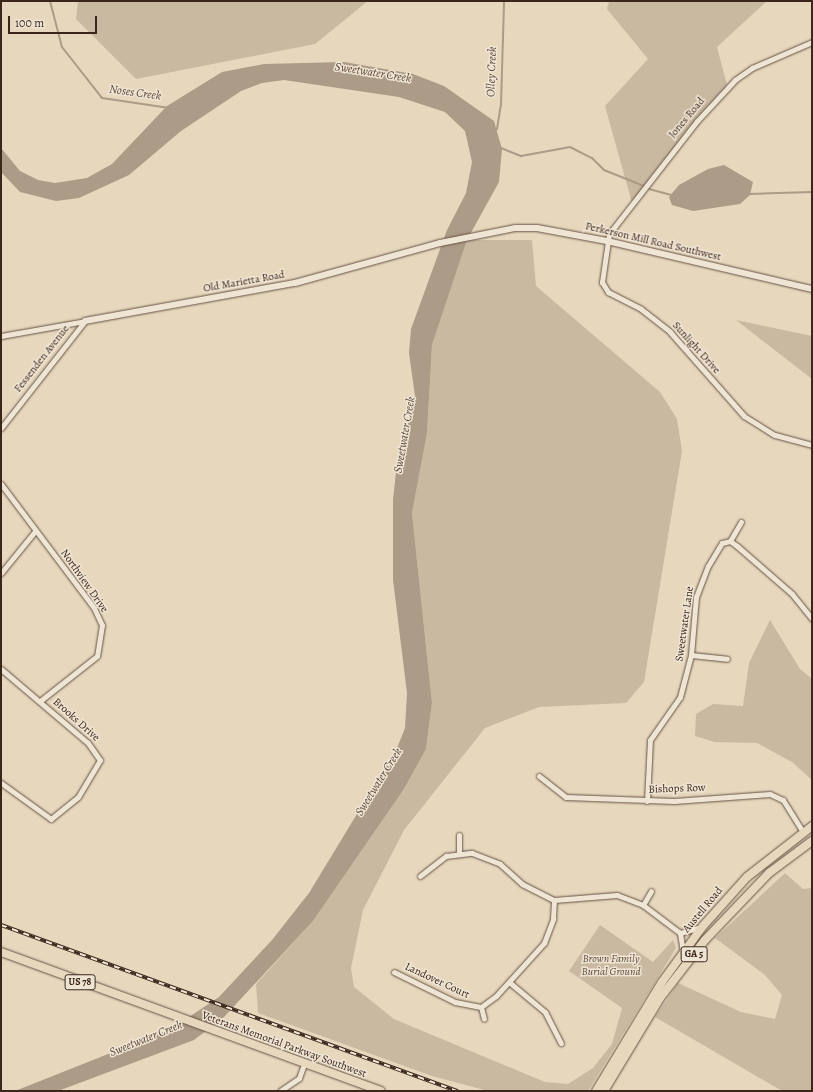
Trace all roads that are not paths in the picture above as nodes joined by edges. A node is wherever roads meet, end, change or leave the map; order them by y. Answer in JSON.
{"nodes":[{"id":1,"x":812,"y":42,"type":"edge"},
{"id":2,"x":488,"y":232,"type":"joint"},
{"id":3,"x":607,"y":241,"type":"junction"},
{"id":4,"x":812,"y":289,"type":"edge"},
{"id":5,"x":85,"y":321,"type":"junction"},
{"id":6,"x":1,"y":336,"type":"edge"},
{"id":7,"x":1,"y":428,"type":"edge"},
{"id":8,"x":812,"y":445,"type":"edge"},
{"id":9,"x":1,"y":484,"type":"edge"},
{"id":10,"x":741,"y":522,"type":"dead end"},
{"id":11,"x":36,"y":530,"type":"junction"},
{"id":12,"x":730,"y":541,"type":"junction"},
{"id":13,"x":1,"y":573,"type":"edge"},
{"id":14,"x":812,"y":619,"type":"edge"},
{"id":15,"x":691,"y":655,"type":"junction"},
{"id":16,"x":727,"y":659,"type":"dead end"},
{"id":17,"x":1,"y":669,"type":"edge"},
{"id":18,"x":40,"y":701,"type":"junction"},
{"id":19,"x":539,"y":776,"type":"dead end"},
{"id":20,"x":1,"y":784,"type":"edge"},
{"id":21,"x":646,"y":800,"type":"junction"},
{"id":22,"x":812,"y":826,"type":"edge"},
{"id":23,"x":803,"y":832,"type":"junction"},
{"id":24,"x":459,"y":835,"type":"dead end"},
{"id":25,"x":812,"y":841,"type":"edge"},
{"id":26,"x":459,"y":853,"type":"junction"},
{"id":27,"x":420,"y":876,"type":"dead end"},
{"id":28,"x":651,"y":891,"type":"dead end"},
{"id":29,"x":554,"y":900,"type":"junction"},
{"id":30,"x":643,"y":905,"type":"junction"},
{"id":31,"x":703,"y":926,"type":"junction"},
{"id":32,"x":680,"y":932,"type":"junction"},
{"id":33,"x":1,"y":952,"type":"edge"},
{"id":34,"x":683,"y":952,"type":"junction"},
{"id":35,"x":394,"y":972,"type":"dead end"},
{"id":36,"x":509,"y":982,"type":"junction"},
{"id":37,"x":481,"y":1007,"type":"junction"},
{"id":38,"x":484,"y":1020,"type":"dead end"},
{"id":39,"x":561,"y":1043,"type":"dead end"},
{"id":40,"x":304,"y":1064,"type":"junction"},
{"id":41,"x":280,"y":1091,"type":"edge"},
{"id":42,"x":380,"y":1091,"type":"edge"},
{"id":43,"x":596,"y":1091,"type":"edge"},
{"id":44,"x":604,"y":1091,"type":"edge"}],
"edges":[{"from":1,"to":3,"type":"street","name":"Jones Road"},
{"from":2,"to":3,"type":"street","name":"Perkerson Mill Road Southwest"},
{"from":2,"to":5,"type":"street","name":"Old Marietta Road"},
{"from":3,"to":4,"type":"street","name":"Perkerson Mill Road Southwest"},
{"from":3,"to":8,"type":"street","name":"Sunlight Drive"},
{"from":5,"to":6,"type":"street","name":"Old Marietta Road"},
{"from":5,"to":7,"type":"street","name":"Fessenden Avenue"},
{"from":9,"to":11,"type":"street","name":"Northview Drive"},
{"from":10,"to":12,"type":"street","name":"Sweetwater Lane"},
{"from":11,"to":13,"type":"street"},
{"from":11,"to":18,"type":"street","name":"Northview Drive"},
{"from":12,"to":14,"type":"street"},
{"from":12,"to":15,"type":"street","name":"Sweetwater Lane"},
{"from":15,"to":16,"type":"street"},
{"from":15,"to":21,"type":"street","name":"Sweetwater Lane"},
{"from":17,"to":18,"type":"street"},
{"from":18,"to":20,"type":"street","name":"Brooks Drive"},
{"from":19,"to":21,"type":"street","name":"Bishops Row"},
{"from":21,"to":23,"type":"street","name":"Bishops Row"},
{"from":22,"to":23,"type":"main road","name":"Austell Road","number":"GA 5"},
{"from":23,"to":31,"type":"main road","name":"Austell Road","number":"GA 5"},
{"from":24,"to":26,"type":"street"},
{"from":25,"to":44,"type":"main road","name":"Austell Road","number":"GA 5"},
{"from":26,"to":27,"type":"street"},
{"from":26,"to":29,"type":"street"},
{"from":28,"to":30,"type":"street"},
{"from":29,"to":30,"type":"street"},
{"from":29,"to":36,"type":"street","name":"Landover Court"},
{"from":30,"to":32,"type":"street"},
{"from":31,"to":32,"type":"street"},
{"from":31,"to":34,"type":"main road","name":"Austell Road","number":"GA 5"},
{"from":32,"to":34,"type":"street"},
{"from":33,"to":40,"type":"main road","name":"Veterans Memorial Parkway Southwest","number":"US 78"},
{"from":34,"to":43,"type":"main road","name":"Austell Road","number":"GA 5"},
{"from":35,"to":37,"type":"street","name":"Landover Court"},
{"from":36,"to":37,"type":"street","name":"Landover Court"},
{"from":36,"to":39,"type":"street"},
{"from":37,"to":38,"type":"street"},
{"from":40,"to":41,"type":"street"},
{"from":40,"to":42,"type":"main road","name":"Veterans Memorial Parkway Southwest","number":"US 78"}]}
